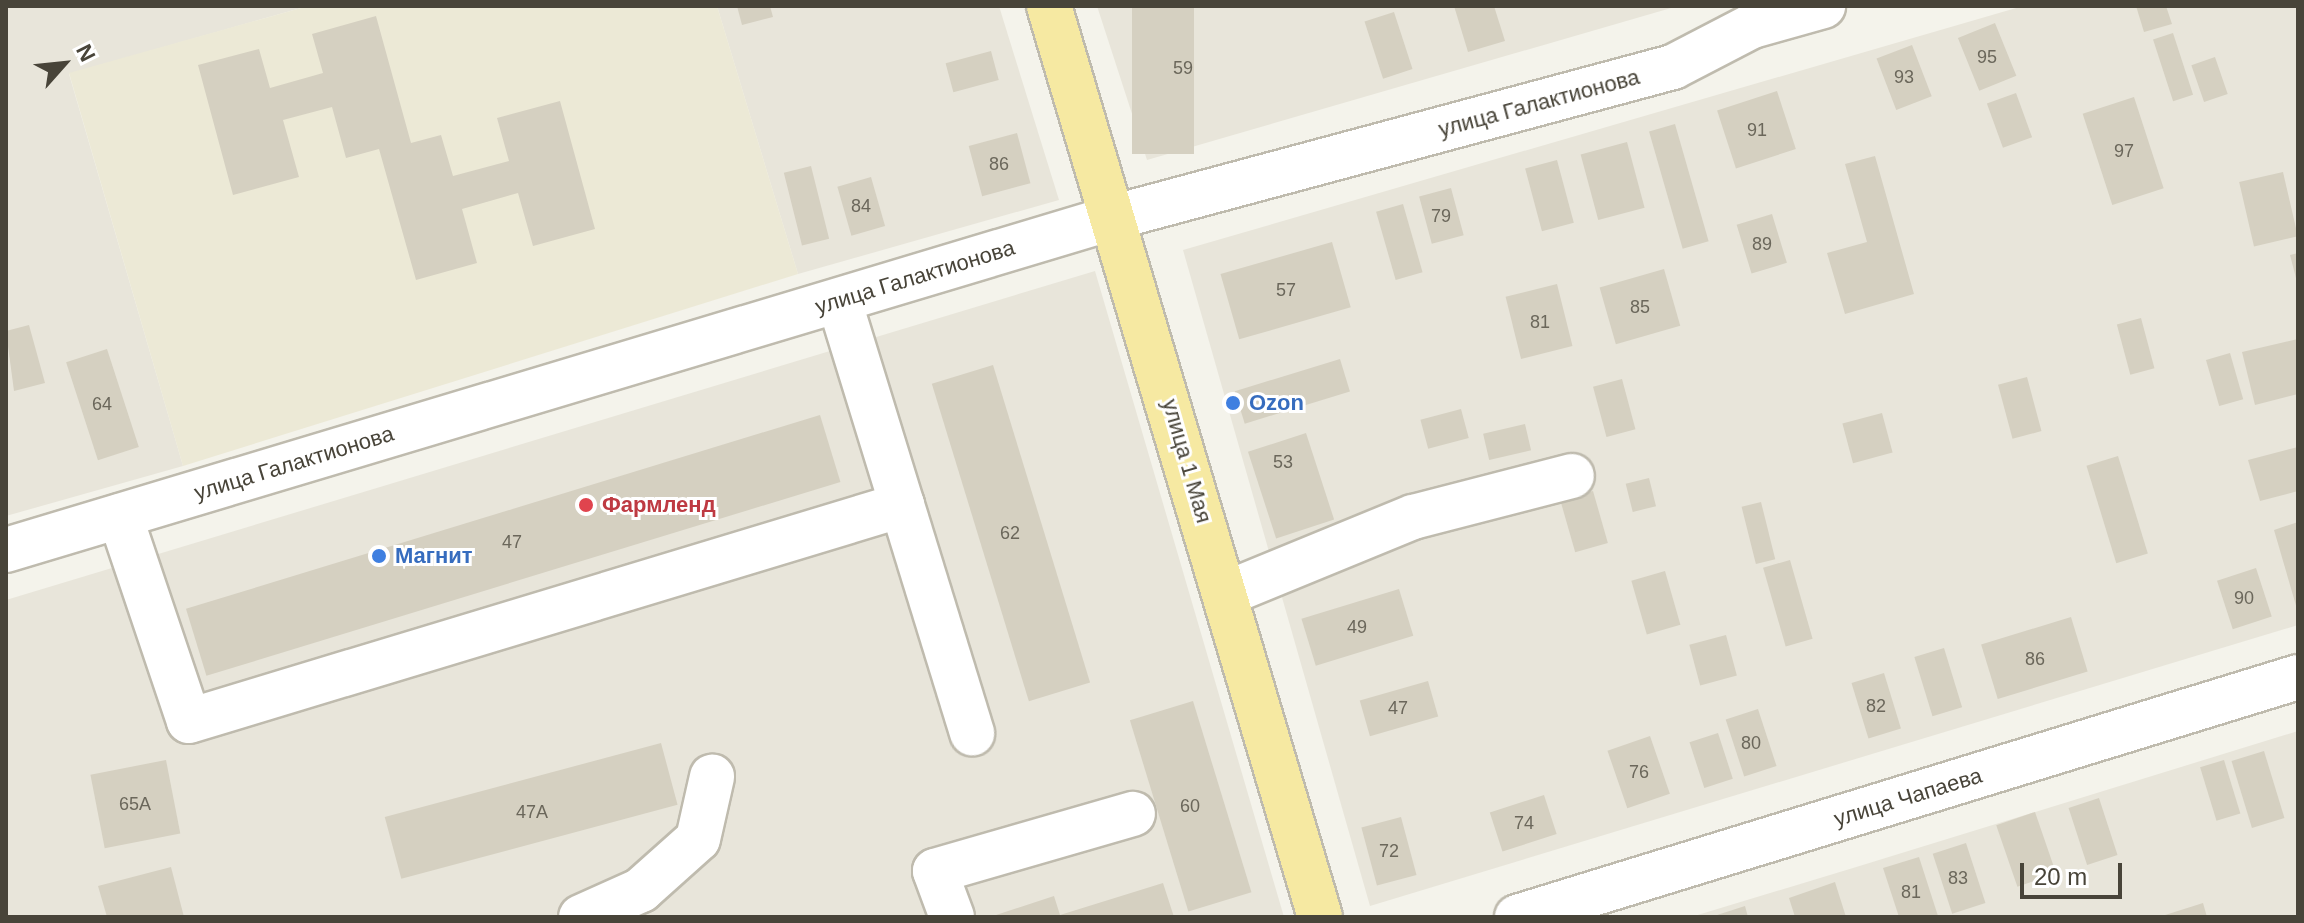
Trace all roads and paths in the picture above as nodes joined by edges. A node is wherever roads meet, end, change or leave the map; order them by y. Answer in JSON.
{"nodes":[{"id":1,"x":1049,"y":6,"type":"edge"},
{"id":2,"x":1823,"y":6,"type":"edge"},
{"id":3,"x":1115,"y":217,"type":"junction"},
{"id":4,"x":839,"y":300,"type":"junction"},
{"id":5,"x":1572,"y":476,"type":"dead end"},
{"id":6,"x":902,"y":505,"type":"junction"},
{"id":7,"x":120,"y":516,"type":"junction"},
{"id":8,"x":6,"y":550,"type":"edge"},
{"id":9,"x":1225,"y":594,"type":"junction"},
{"id":10,"x":2298,"y":677,"type":"edge"},
{"id":11,"x":972,"y":733,"type":"dead end"},
{"id":12,"x":712,"y":777,"type":"dead end"},
{"id":13,"x":1133,"y":814,"type":"dead end"},
{"id":14,"x":581,"y":917,"type":"edge"},
{"id":15,"x":952,"y":917,"type":"edge"},
{"id":16,"x":1320,"y":917,"type":"edge"},
{"id":17,"x":1517,"y":917,"type":"edge"}],
"edges":[{"from":1,"to":3,"type":"main road","name":"улица 1 Мая"},
{"from":2,"to":3,"type":"street","name":"улица Галактионова"},
{"from":3,"to":4,"type":"street","name":"улица Галактионова"},
{"from":3,"to":9,"type":"main road","name":"улица 1 Мая"},
{"from":4,"to":6,"type":"street"},
{"from":4,"to":7,"type":"street","name":"улица Галактионова"},
{"from":5,"to":9,"type":"street"},
{"from":6,"to":7,"type":"street"},
{"from":6,"to":11,"type":"street"},
{"from":7,"to":8,"type":"street","name":"улица Галактионова"},
{"from":9,"to":16,"type":"main road","name":"улица 1 Мая"},
{"from":10,"to":17,"type":"street","name":"улица Чапаева"},
{"from":12,"to":14,"type":"street"},
{"from":13,"to":15,"type":"street"}]}
